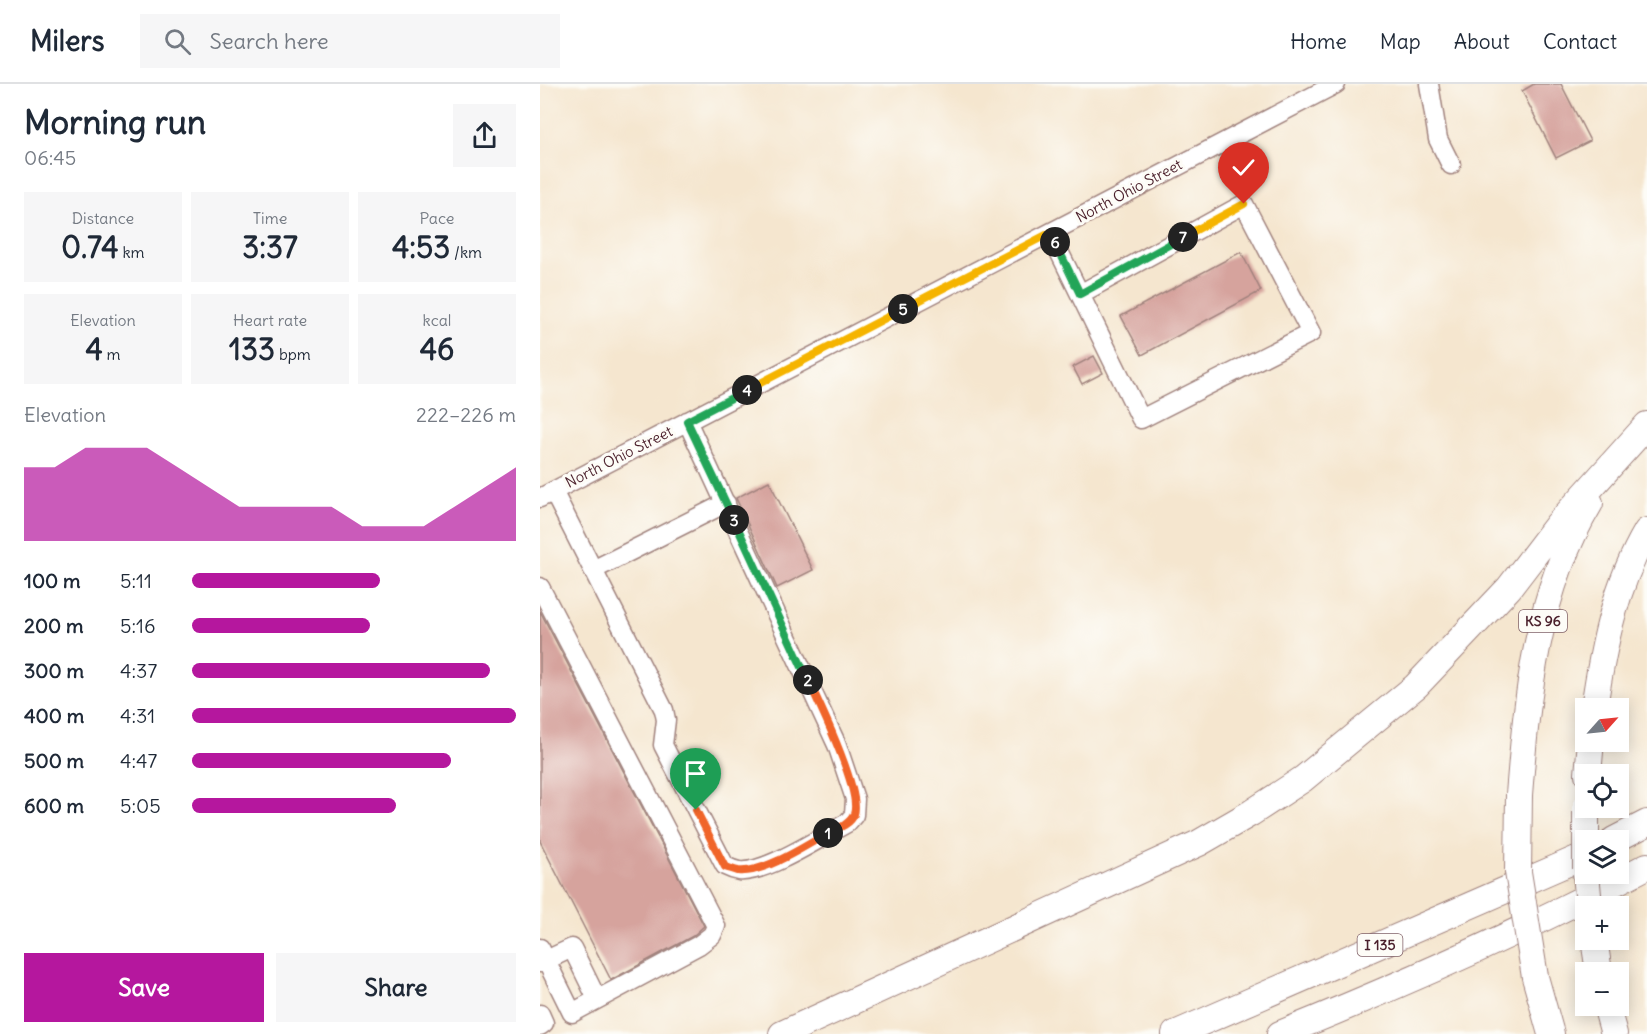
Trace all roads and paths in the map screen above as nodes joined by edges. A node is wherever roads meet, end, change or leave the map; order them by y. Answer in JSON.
{"nodes":[{"id":1,"x":1336,"y":84,"type":"edge"},
{"id":2,"x":1429,"y":84,"type":"edge"},
{"id":3,"x":1451,"y":165,"type":"dead end"},
{"id":4,"x":1050,"y":233,"type":"junction"},
{"id":5,"x":1080,"y":294,"type":"junction"},
{"id":6,"x":687,"y":421,"type":"junction"},
{"id":7,"x":1647,"y":425,"type":"edge"},
{"id":8,"x":1615,"y":462,"type":"junction"},
{"id":9,"x":546,"y":495,"type":"edge"},
{"id":10,"x":726,"y":503,"type":"junction"},
{"id":11,"x":1647,"y":531,"type":"edge"},
{"id":12,"x":593,"y":570,"type":"junction"},
{"id":13,"x":540,"y":587,"type":"edge"},
{"id":14,"x":1595,"y":698,"type":"edge"},
{"id":15,"x":1645,"y":824,"type":"edge"},
{"id":16,"x":1629,"y":832,"type":"edge"},
{"id":17,"x":1575,"y":860,"type":"edge"},
{"id":18,"x":1647,"y":866,"type":"edge"},
{"id":19,"x":542,"y":957,"type":"edge"},
{"id":20,"x":597,"y":999,"type":"junction"},
{"id":21,"x":1346,"y":1008,"type":"junction"},
{"id":22,"x":540,"y":1014,"type":"edge"},
{"id":23,"x":1609,"y":1016,"type":"edge"},
{"id":24,"x":540,"y":1026,"type":"edge"},
{"id":25,"x":782,"y":1034,"type":"edge"},
{"id":26,"x":1175,"y":1034,"type":"edge"},
{"id":27,"x":1280,"y":1034,"type":"edge"},
{"id":28,"x":1299,"y":1034,"type":"edge"},
{"id":29,"x":1551,"y":1034,"type":"edge"},
{"id":30,"x":1614,"y":1034,"type":"edge"}],
"edges":[{"from":1,"to":4,"type":"street","name":"North Ohio Street"},
{"from":2,"to":3,"type":"street"},
{"from":4,"to":5,"type":"street"},
{"from":4,"to":6,"type":"street","name":"North Ohio Street"},
{"from":5,"to":5,"type":"street"},
{"from":6,"to":9,"type":"street","name":"North Ohio Street"},
{"from":6,"to":10,"type":"street"},
{"from":7,"to":8,"type":"highway","number":"KS 96"},
{"from":8,"to":25,"type":"highway"},
{"from":8,"to":29,"type":"highway","number":"KS 96","bridge":true},
{"from":9,"to":12,"type":"street"},
{"from":10,"to":12,"type":"street"},
{"from":10,"to":12,"type":"street"},
{"from":11,"to":14,"type":"highway"},
{"from":13,"to":20,"type":"street"},
{"from":15,"to":16,"type":"highway"},
{"from":17,"to":26,"type":"highway","number":"I 135"},
{"from":18,"to":21,"type":"highway"},
{"from":19,"to":20,"type":"street"},
{"from":19,"to":20,"type":"street"},
{"from":21,"to":27,"type":"highway"},
{"from":21,"to":28,"type":"highway"},
{"from":22,"to":24,"type":"street"},
{"from":23,"to":30,"type":"highway"}]}
